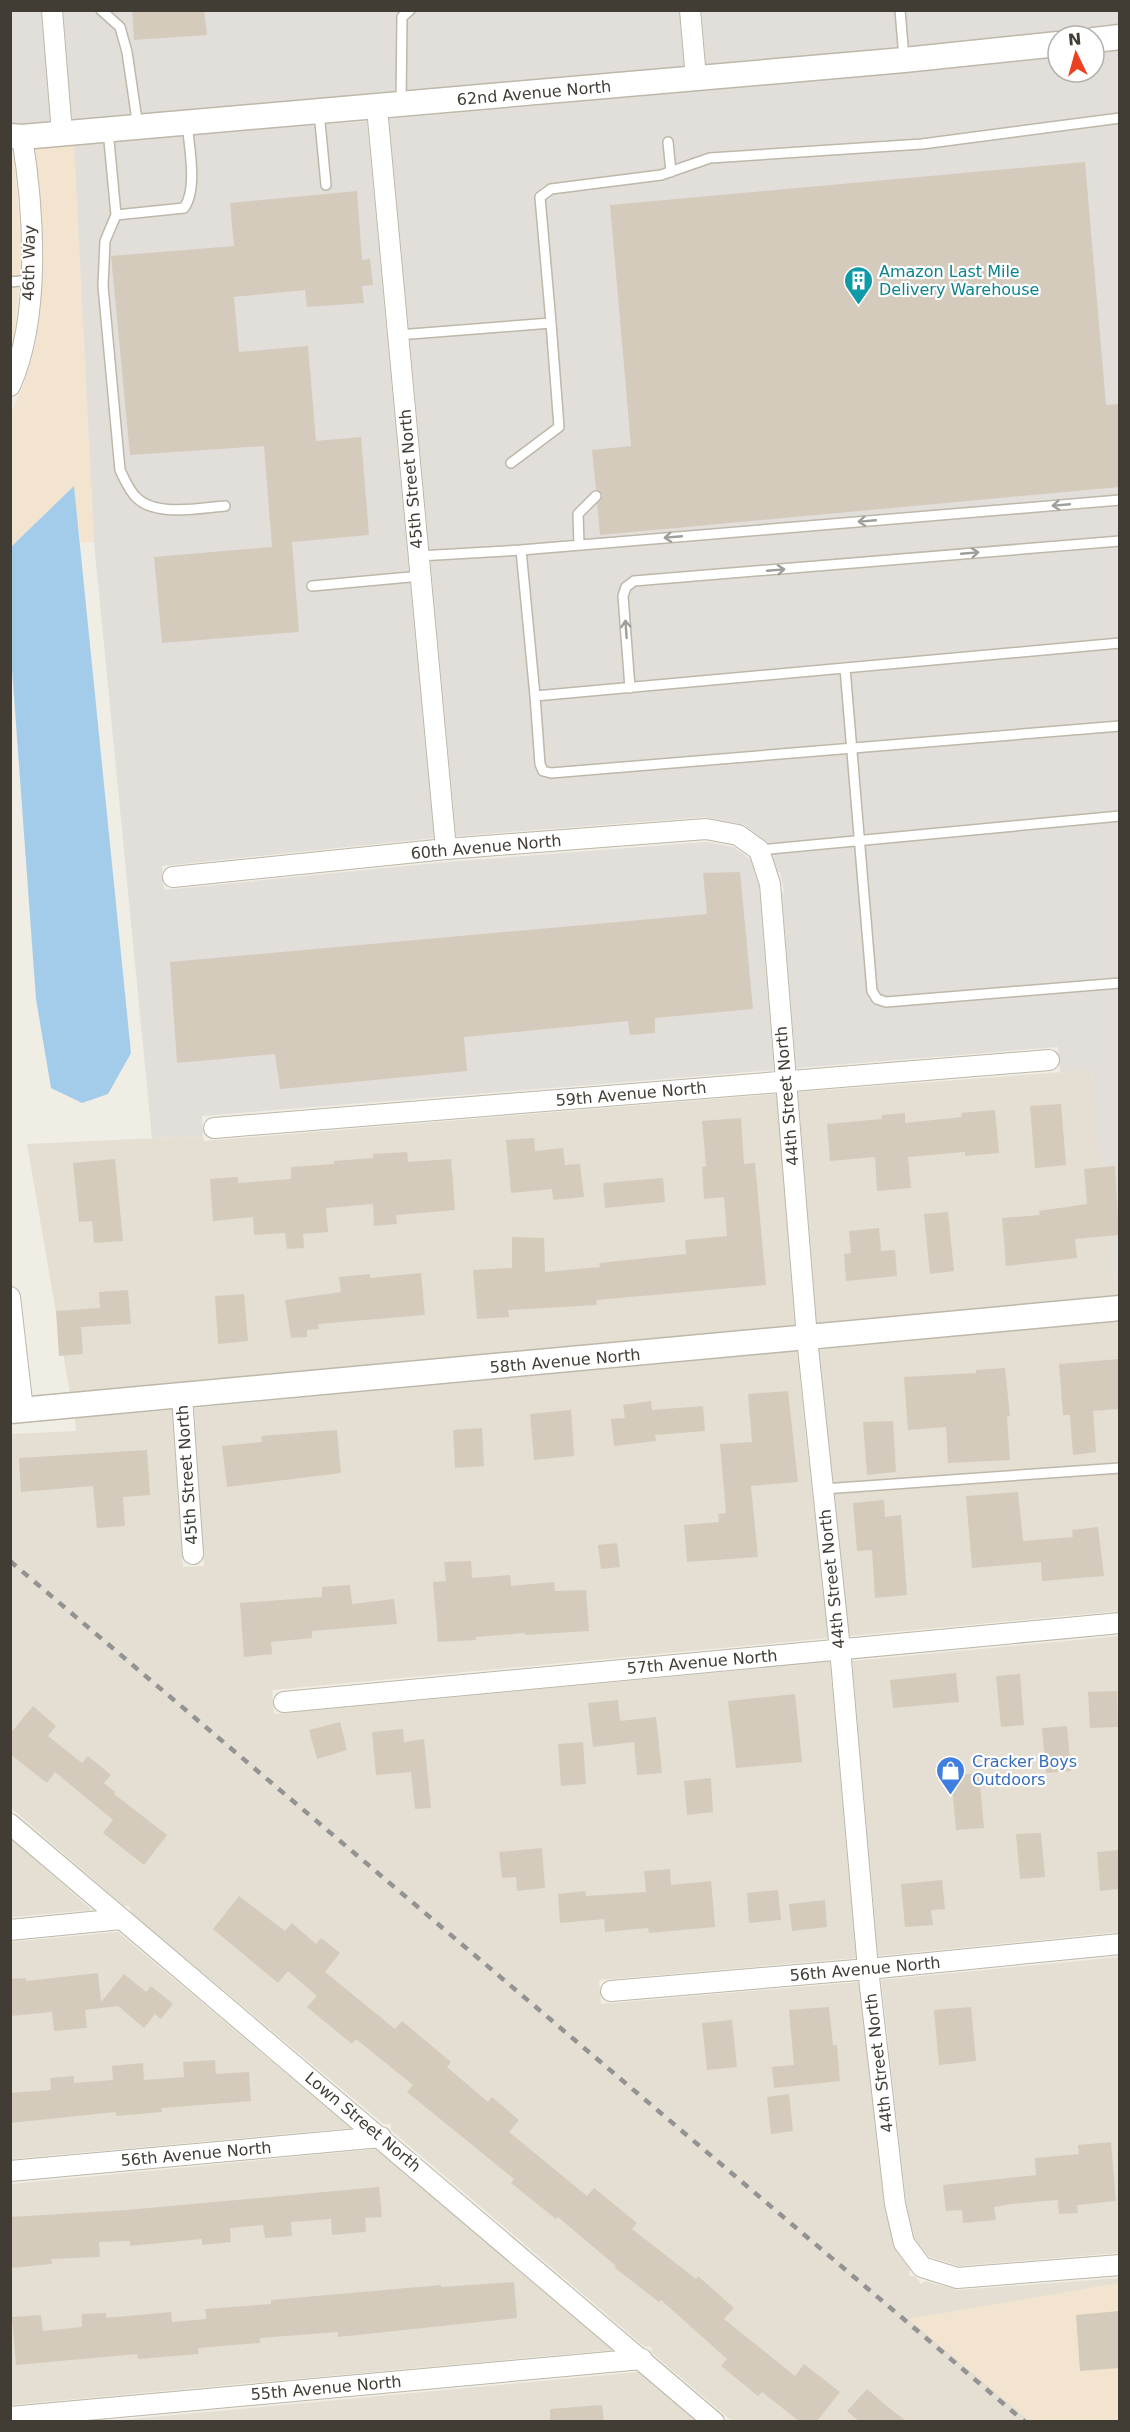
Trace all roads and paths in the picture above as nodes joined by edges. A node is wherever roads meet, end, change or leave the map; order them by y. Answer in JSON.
{"nodes":[{"id":1,"x":52,"y":10,"type":"edge"},
{"id":2,"x":101,"y":10,"type":"edge"},
{"id":3,"x":410,"y":10,"type":"edge"},
{"id":4,"x":690,"y":10,"type":"edge"},
{"id":5,"x":900,"y":10,"type":"edge"},
{"id":6,"x":1046,"y":45,"type":"edge"},
{"id":7,"x":904,"y":60,"type":"junction"},
{"id":8,"x":696,"y":78,"type":"junction"},
{"id":9,"x":401,"y":105,"type":"junction"},
{"id":10,"x":377,"y":108,"type":"junction"},
{"id":11,"x":319,"y":112,"type":"junction"},
{"id":12,"x":1119,"y":118,"type":"edge"},
{"id":13,"x":187,"y":123,"type":"junction"},
{"id":14,"x":138,"y":127,"type":"junction"},
{"id":15,"x":108,"y":130,"type":"junction"},
{"id":16,"x":62,"y":133,"type":"junction"},
{"id":17,"x":16,"y":137,"type":"edge"},
{"id":18,"x":668,"y":142,"type":"dead end"},
{"id":19,"x":671,"y":172,"type":"junction"},
{"id":20,"x":326,"y":185,"type":"dead end"},
{"id":21,"x":116,"y":215,"type":"junction"},
{"id":22,"x":30,"y":280,"type":"junction"},
{"id":23,"x":10,"y":282,"type":"edge"},
{"id":24,"x":551,"y":323,"type":"junction"},
{"id":25,"x":398,"y":335,"type":"junction"},
{"id":26,"x":10,"y":386,"type":"edge"},
{"id":27,"x":511,"y":463,"type":"dead end"},
{"id":28,"x":596,"y":496,"type":"dead end"},
{"id":29,"x":1119,"y":500,"type":"edge"},
{"id":30,"x":225,"y":506,"type":"dead end"},
{"id":31,"x":1119,"y":541,"type":"edge"},
{"id":32,"x":579,"y":545,"type":"junction"},
{"id":33,"x":521,"y":550,"type":"junction"},
{"id":34,"x":420,"y":566,"type":"junction"},
{"id":35,"x":312,"y":586,"type":"dead end"},
{"id":36,"x":1119,"y":643,"type":"edge"},
{"id":37,"x":845,"y":668,"type":"junction"},
{"id":38,"x":630,"y":688,"type":"junction"},
{"id":39,"x":535,"y":696,"type":"junction"},
{"id":40,"x":1119,"y":726,"type":"edge"},
{"id":41,"x":852,"y":748,"type":"junction"},
{"id":42,"x":1119,"y":816,"type":"edge"},
{"id":43,"x":861,"y":841,"type":"junction"},
{"id":44,"x":446,"y":849,"type":"junction"},
{"id":45,"x":759,"y":850,"type":"junction"},
{"id":46,"x":173,"y":877,"type":"dead end"},
{"id":47,"x":1119,"y":983,"type":"edge"},
{"id":48,"x":1049,"y":1060,"type":"dead end"},
{"id":49,"x":786,"y":1081,"type":"junction"},
{"id":50,"x":214,"y":1128,"type":"dead end"},
{"id":51,"x":10,"y":1297,"type":"edge"},
{"id":52,"x":1119,"y":1308,"type":"edge"},
{"id":53,"x":807,"y":1338,"type":"junction"},
{"id":54,"x":182,"y":1396,"type":"junction"},
{"id":55,"x":17,"y":1411,"type":"edge"},
{"id":56,"x":1119,"y":1468,"type":"edge"},
{"id":57,"x":823,"y":1489,"type":"junction"},
{"id":58,"x":193,"y":1554,"type":"dead end"},
{"id":59,"x":1119,"y":1623,"type":"edge"},
{"id":60,"x":840,"y":1649,"type":"junction"},
{"id":61,"x":284,"y":1702,"type":"dead end"},
{"id":62,"x":10,"y":1824,"type":"edge"},
{"id":63,"x":121,"y":1919,"type":"junction"},
{"id":64,"x":10,"y":1930,"type":"edge"},
{"id":65,"x":1119,"y":1944,"type":"edge"},
{"id":66,"x":868,"y":1969,"type":"junction"},
{"id":67,"x":610,"y":1991,"type":"dead end"},
{"id":68,"x":381,"y":2137,"type":"junction"},
{"id":69,"x":10,"y":2171,"type":"edge"},
{"id":70,"x":1119,"y":2265,"type":"edge"},
{"id":71,"x":642,"y":2359,"type":"junction"},
{"id":72,"x":10,"y":2417,"type":"edge"},
{"id":73,"x":714,"y":2421,"type":"edge"}],
"edges":[{"from":1,"to":16,"type":"street"},
{"from":2,"to":14,"type":"lane"},
{"from":3,"to":9,"type":"lane"},
{"from":4,"to":8,"type":"street"},
{"from":5,"to":7,"type":"lane"},
{"from":6,"to":7,"type":"street","name":"62nd Avenue North"},
{"from":7,"to":8,"type":"street","name":"62nd Avenue North"},
{"from":8,"to":9,"type":"street","name":"62nd Avenue North"},
{"from":9,"to":10,"type":"street","name":"62nd Avenue North"},
{"from":10,"to":11,"type":"street","name":"62nd Avenue North"},
{"from":10,"to":25,"type":"street","name":"45th Street North"},
{"from":11,"to":13,"type":"street","name":"62nd Avenue North"},
{"from":11,"to":20,"type":"lane"},
{"from":12,"to":19,"type":"lane"},
{"from":13,"to":14,"type":"street","name":"62nd Avenue North"},
{"from":13,"to":21,"type":"lane"},
{"from":14,"to":15,"type":"street","name":"62nd Avenue North"},
{"from":15,"to":16,"type":"street","name":"62nd Avenue North"},
{"from":15,"to":21,"type":"lane"},
{"from":16,"to":17,"type":"street","name":"62nd Avenue North"},
{"from":17,"to":22,"type":"street","name":"46th Way"},
{"from":18,"to":19,"type":"lane"},
{"from":19,"to":24,"type":"lane"},
{"from":21,"to":30,"type":"lane"},
{"from":22,"to":23,"type":"lane"},
{"from":22,"to":26,"type":"street","name":"46th Way"},
{"from":24,"to":25,"type":"lane"},
{"from":24,"to":27,"type":"lane"},
{"from":25,"to":34,"type":"street","name":"45th Street North"},
{"from":28,"to":32,"type":"lane"},
{"from":29,"to":32,"type":"lane","one_way":true},
{"from":38,"to":31,"type":"lane","one_way":true},
{"from":32,"to":33,"type":"lane"},
{"from":33,"to":34,"type":"lane"},
{"from":33,"to":39,"type":"lane"},
{"from":34,"to":35,"type":"lane"},
{"from":34,"to":44,"type":"street","name":"45th Street North"},
{"from":36,"to":37,"type":"lane"},
{"from":37,"to":38,"type":"lane"},
{"from":37,"to":41,"type":"lane"},
{"from":38,"to":39,"type":"lane"},
{"from":39,"to":41,"type":"lane"},
{"from":40,"to":41,"type":"lane"},
{"from":41,"to":43,"type":"lane"},
{"from":42,"to":43,"type":"lane"},
{"from":43,"to":45,"type":"lane"},
{"from":43,"to":47,"type":"lane"},
{"from":44,"to":45,"type":"street","name":"60th Avenue North"},
{"from":44,"to":46,"type":"street","name":"60th Avenue North"},
{"from":45,"to":49,"type":"street","name":"44th Street North"},
{"from":48,"to":49,"type":"street","name":"59th Avenue North"},
{"from":49,"to":50,"type":"street","name":"59th Avenue North"},
{"from":49,"to":53,"type":"street","name":"44th Street North"},
{"from":51,"to":55,"type":"street"},
{"from":52,"to":53,"type":"street","name":"58th Avenue North"},
{"from":53,"to":54,"type":"street","name":"58th Avenue North"},
{"from":53,"to":57,"type":"street","name":"44th Street North"},
{"from":54,"to":55,"type":"street","name":"58th Avenue North"},
{"from":54,"to":58,"type":"street","name":"45th Street North"},
{"from":56,"to":57,"type":"lane"},
{"from":57,"to":60,"type":"street","name":"44th Street North"},
{"from":59,"to":60,"type":"street","name":"57th Avenue North"},
{"from":60,"to":61,"type":"street","name":"57th Avenue North"},
{"from":60,"to":66,"type":"street","name":"44th Street North"},
{"from":62,"to":63,"type":"street","name":"Lown Street North"},
{"from":63,"to":64,"type":"street"},
{"from":63,"to":68,"type":"street","name":"Lown Street North"},
{"from":65,"to":66,"type":"street","name":"56th Avenue North"},
{"from":66,"to":67,"type":"street","name":"56th Avenue North"},
{"from":66,"to":70,"type":"street","name":"44th Street North"},
{"from":68,"to":69,"type":"street","name":"56th Avenue North"},
{"from":68,"to":71,"type":"street","name":"Lown Street North"},
{"from":71,"to":72,"type":"street","name":"55th Avenue North"},
{"from":71,"to":73,"type":"street","name":"Lown Street North"}]}
